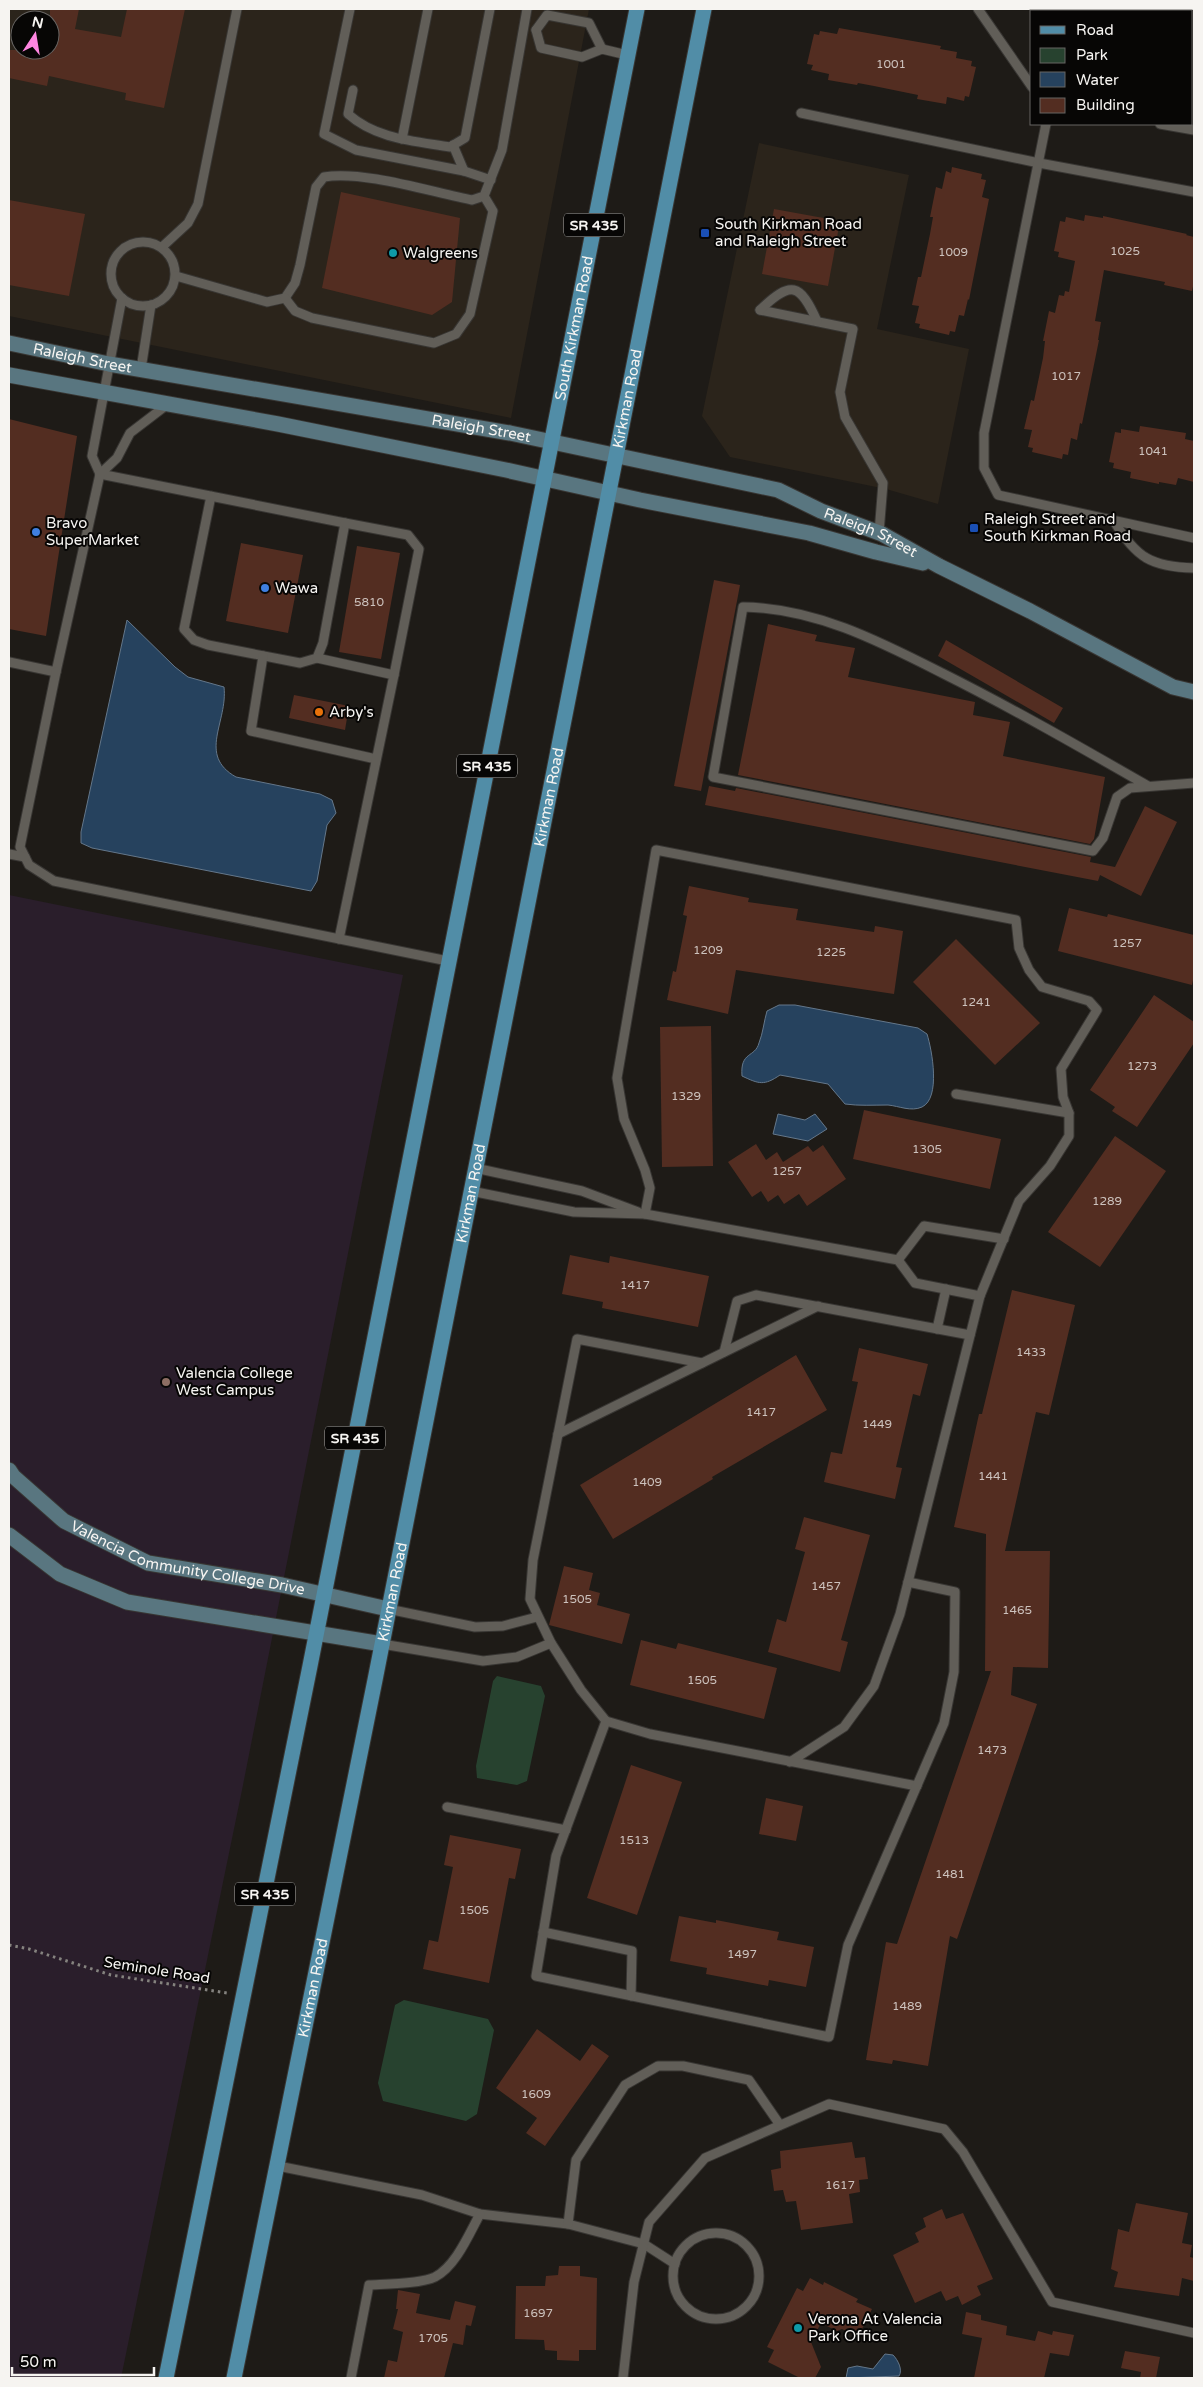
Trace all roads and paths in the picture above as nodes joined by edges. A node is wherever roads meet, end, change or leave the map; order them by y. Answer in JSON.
{"nodes":[{"id":1,"x":237,"y":9,"type":"edge"},
{"id":2,"x":350,"y":9,"type":"edge"},
{"id":3,"x":428,"y":9,"type":"edge"},
{"id":4,"x":490,"y":9,"type":"edge"},
{"id":5,"x":527,"y":9,"type":"edge"},
{"id":6,"x":637,"y":9,"type":"edge"},
{"id":7,"x":704,"y":9,"type":"edge"},
{"id":8,"x":978,"y":9,"type":"edge"},
{"id":9,"x":523,"y":27,"type":"junction"},
{"id":10,"x":536,"y":30,"type":"junction"},
{"id":11,"x":602,"y":49,"type":"junction"},
{"id":12,"x":628,"y":56,"type":"junction"},
{"id":13,"x":1030,"y":84,"type":"edge"},
{"id":14,"x":352,"y":90,"type":"dead end"},
{"id":15,"x":802,"y":113,"type":"dead end"},
{"id":16,"x":1046,"y":125,"type":"edge"},
{"id":17,"x":1166,"y":125,"type":"edge"},
{"id":18,"x":1194,"y":130,"type":"edge"},
{"id":19,"x":402,"y":139,"type":"junction"},
{"id":20,"x":453,"y":145,"type":"junction"},
{"id":21,"x":1038,"y":164,"type":"junction"},
{"id":22,"x":464,"y":170,"type":"junction"},
{"id":23,"x":491,"y":180,"type":"junction"},
{"id":24,"x":1194,"y":192,"type":"edge"},
{"id":25,"x":484,"y":196,"type":"junction"},
{"id":26,"x":162,"y":247,"type":"junction"},
{"id":27,"x":176,"y":276,"type":"junction"},
{"id":28,"x":122,"y":298,"type":"junction"},
{"id":29,"x":285,"y":298,"type":"junction"},
{"id":30,"x":151,"y":305,"type":"junction"},
{"id":31,"x":817,"y":322,"type":"junction"},
{"id":32,"x":9,"y":343,"type":"edge"},
{"id":33,"x":109,"y":364,"type":"junction"},
{"id":34,"x":141,"y":370,"type":"junction"},
{"id":35,"x":9,"y":375,"type":"edge"},
{"id":36,"x":104,"y":392,"type":"junction"},
{"id":37,"x":168,"y":404,"type":"junction"},
{"id":38,"x":551,"y":442,"type":"junction"},
{"id":39,"x":616,"y":456,"type":"junction"},
{"id":40,"x":100,"y":474,"type":"junction"},
{"id":41,"x":544,"y":478,"type":"junction"},
{"id":42,"x":608,"y":493,"type":"junction"},
{"id":43,"x":211,"y":496,"type":"junction"},
{"id":44,"x":1114,"y":521,"type":"junction"},
{"id":45,"x":345,"y":523,"type":"junction"},
{"id":46,"x":880,"y":533,"type":"junction"},
{"id":47,"x":1194,"y":538,"type":"edge"},
{"id":48,"x":939,"y":566,"type":"junction"},
{"id":49,"x":1194,"y":568,"type":"edge"},
{"id":50,"x":263,"y":656,"type":"junction"},
{"id":51,"x":317,"y":658,"type":"junction"},
{"id":52,"x":9,"y":662,"type":"edge"},
{"id":53,"x":56,"y":672,"type":"junction"},
{"id":54,"x":394,"y":675,"type":"junction"},
{"id":55,"x":1194,"y":692,"type":"edge"},
{"id":56,"x":376,"y":759,"type":"junction"},
{"id":57,"x":1194,"y":783,"type":"edge"},
{"id":58,"x":1148,"y":786,"type":"junction"},
{"id":59,"x":9,"y":854,"type":"edge"},
{"id":60,"x":25,"y":858,"type":"junction"},
{"id":61,"x":339,"y":939,"type":"junction"},
{"id":62,"x":448,"y":961,"type":"junction"},
{"id":63,"x":956,"y":1094,"type":"dead end"},
{"id":64,"x":1069,"y":1113,"type":"junction"},
{"id":65,"x":475,"y":1168,"type":"junction"},
{"id":66,"x":471,"y":1191,"type":"junction"},
{"id":67,"x":645,"y":1214,"type":"junction"},
{"id":68,"x":1004,"y":1239,"type":"junction"},
{"id":69,"x":898,"y":1260,"type":"junction"},
{"id":70,"x":946,"y":1289,"type":"junction"},
{"id":71,"x":980,"y":1296,"type":"junction"},
{"id":72,"x":818,"y":1306,"type":"junction"},
{"id":73,"x":937,"y":1329,"type":"junction"},
{"id":74,"x":970,"y":1335,"type":"junction"},
{"id":75,"x":724,"y":1352,"type":"junction"},
{"id":76,"x":702,"y":1363,"type":"junction"},
{"id":77,"x":558,"y":1434,"type":"junction"},
{"id":78,"x":9,"y":1470,"type":"edge"},
{"id":79,"x":9,"y":1535,"type":"edge"},
{"id":80,"x":908,"y":1582,"type":"junction"},
{"id":81,"x":324,"y":1594,"type":"junction"},
{"id":82,"x":388,"y":1609,"type":"junction"},
{"id":83,"x":537,"y":1616,"type":"junction"},
{"id":84,"x":317,"y":1632,"type":"junction"},
{"id":85,"x":552,"y":1643,"type":"junction"},
{"id":86,"x":382,"y":1644,"type":"junction"},
{"id":87,"x":606,"y":1721,"type":"junction"},
{"id":88,"x":790,"y":1762,"type":"junction"},
{"id":89,"x":917,"y":1786,"type":"junction"},
{"id":90,"x":447,"y":1807,"type":"dead end"},
{"id":91,"x":566,"y":1830,"type":"junction"},
{"id":92,"x":543,"y":1932,"type":"junction"},
{"id":93,"x":9,"y":1945,"type":"edge"},
{"id":94,"x":244,"y":1996,"type":"junction"},
{"id":95,"x":631,"y":1996,"type":"junction"},
{"id":96,"x":780,"y":2125,"type":"junction"},
{"id":97,"x":278,"y":2166,"type":"junction"},
{"id":98,"x":480,"y":2214,"type":"junction"},
{"id":99,"x":568,"y":2224,"type":"junction"},
{"id":100,"x":644,"y":2244,"type":"junction"},
{"id":101,"x":675,"y":2264,"type":"junction"},
{"id":102,"x":1194,"y":2333,"type":"edge"},
{"id":103,"x":166,"y":2378,"type":"edge"},
{"id":104,"x":234,"y":2378,"type":"edge"},
{"id":105,"x":351,"y":2378,"type":"edge"},
{"id":106,"x":623,"y":2378,"type":"edge"}],
"edges":[{"from":1,"to":26,"type":"lane"},
{"from":2,"to":22,"type":"lane"},
{"from":3,"to":19,"type":"lane"},
{"from":4,"to":20,"type":"lane"},
{"from":5,"to":9,"type":"lane"},
{"from":6,"to":12,"type":"main road","name":"South Kirkman Road","number":"SR 435"},
{"from":7,"to":39,"type":"main road","name":"Kirkman Road"},
{"from":8,"to":13,"type":"lane"},
{"from":9,"to":10,"type":"lane"},
{"from":9,"to":23,"type":"lane"},
{"from":10,"to":11,"type":"lane"},
{"from":10,"to":11,"type":"lane"},
{"from":11,"to":12,"type":"lane"},
{"from":12,"to":38,"type":"main road","name":"South Kirkman Road","number":"SR 435"},
{"from":14,"to":19,"type":"lane"},
{"from":15,"to":21,"type":"lane"},
{"from":16,"to":21,"type":"lane"},
{"from":17,"to":18,"type":"lane"},
{"from":19,"to":20,"type":"lane"},
{"from":20,"to":22,"type":"lane"},
{"from":21,"to":24,"type":"lane"},
{"from":21,"to":44,"type":"lane"},
{"from":22,"to":23,"type":"lane"},
{"from":23,"to":25,"type":"lane"},
{"from":25,"to":29,"type":"lane"},
{"from":25,"to":29,"type":"lane"},
{"from":26,"to":27,"type":"lane"},
{"from":26,"to":28,"type":"lane"},
{"from":27,"to":29,"type":"lane"},
{"from":27,"to":30,"type":"lane"},
{"from":28,"to":30,"type":"lane"},
{"from":28,"to":33,"type":"lane"},
{"from":30,"to":34,"type":"lane"},
{"from":31,"to":31,"type":"lane"},
{"from":31,"to":46,"type":"lane"},
{"from":32,"to":33,"type":"street","name":"Raleigh Street"},
{"from":33,"to":34,"type":"street","name":"Raleigh Street"},
{"from":33,"to":36,"type":"lane"},
{"from":34,"to":38,"type":"street","name":"Raleigh Street"},
{"from":35,"to":36,"type":"street","name":"Raleigh Street"},
{"from":36,"to":37,"type":"street","name":"Raleigh Street"},
{"from":36,"to":40,"type":"lane"},
{"from":37,"to":40,"type":"lane"},
{"from":37,"to":41,"type":"street","name":"Raleigh Street"},
{"from":38,"to":39,"type":"street","name":"Raleigh Street"},
{"from":38,"to":41,"type":"main road","number":"SR 435"},
{"from":39,"to":42,"type":"main road","name":"Kirkman Road"},
{"from":39,"to":46,"type":"street","name":"Raleigh Street"},
{"from":40,"to":43,"type":"lane"},
{"from":40,"to":53,"type":"lane"},
{"from":41,"to":42,"type":"street","name":"Raleigh Street"},
{"from":41,"to":62,"type":"main road","number":"SR 435"},
{"from":42,"to":48,"type":"street","name":"Raleigh Street"},
{"from":42,"to":65,"type":"main road","name":"Kirkman Road"},
{"from":43,"to":45,"type":"lane"},
{"from":43,"to":50,"type":"lane"},
{"from":44,"to":47,"type":"lane"},
{"from":44,"to":49,"type":"lane"},
{"from":45,"to":51,"type":"lane"},
{"from":45,"to":54,"type":"lane"},
{"from":46,"to":48,"type":"street","name":"Raleigh Street"},
{"from":48,"to":55,"type":"street","name":"Raleigh Street"},
{"from":50,"to":51,"type":"lane"},
{"from":50,"to":56,"type":"lane"},
{"from":51,"to":54,"type":"lane"},
{"from":52,"to":53,"type":"lane"},
{"from":53,"to":60,"type":"lane"},
{"from":54,"to":56,"type":"lane"},
{"from":56,"to":61,"type":"lane"},
{"from":57,"to":58,"type":"lane"},
{"from":58,"to":58,"type":"lane"},
{"from":59,"to":60,"type":"lane"},
{"from":60,"to":61,"type":"lane"},
{"from":61,"to":62,"type":"lane"},
{"from":62,"to":81,"type":"main road","number":"SR 435"},
{"from":63,"to":64,"type":"lane"},
{"from":64,"to":67,"type":"lane"},
{"from":64,"to":68,"type":"lane"},
{"from":65,"to":66,"type":"main road","name":"Kirkman Road"},
{"from":65,"to":67,"type":"lane"},
{"from":66,"to":67,"type":"lane"},
{"from":66,"to":82,"type":"main road","name":"Kirkman Road"},
{"from":67,"to":69,"type":"lane"},
{"from":68,"to":69,"type":"lane"},
{"from":68,"to":71,"type":"lane"},
{"from":69,"to":70,"type":"lane"},
{"from":70,"to":71,"type":"lane"},
{"from":70,"to":73,"type":"lane"},
{"from":71,"to":74,"type":"lane"},
{"from":72,"to":73,"type":"lane"},
{"from":72,"to":75,"type":"lane"},
{"from":72,"to":75,"type":"lane"},
{"from":73,"to":74,"type":"lane"},
{"from":74,"to":80,"type":"lane"},
{"from":75,"to":76,"type":"lane"},
{"from":76,"to":77,"type":"lane"},
{"from":76,"to":77,"type":"lane"},
{"from":77,"to":83,"type":"lane"},
{"from":78,"to":81,"type":"street","name":"Valencia Community College Drive"},
{"from":79,"to":84,"type":"street"},
{"from":80,"to":88,"type":"lane"},
{"from":80,"to":89,"type":"lane"},
{"from":81,"to":82,"type":"street","name":"Valencia Community College Drive"},
{"from":81,"to":84,"type":"main road","number":"SR 435"},
{"from":82,"to":83,"type":"lane"},
{"from":82,"to":86,"type":"main road","name":"Kirkman Road"},
{"from":83,"to":85,"type":"lane"},
{"from":84,"to":86,"type":"street"},
{"from":84,"to":94,"type":"main road","number":"SR 435"},
{"from":85,"to":86,"type":"lane"},
{"from":85,"to":87,"type":"lane"},
{"from":86,"to":97,"type":"main road","name":"Kirkman Road"},
{"from":87,"to":88,"type":"lane"},
{"from":87,"to":91,"type":"lane"},
{"from":88,"to":89,"type":"lane"},
{"from":89,"to":95,"type":"lane"},
{"from":90,"to":91,"type":"lane"},
{"from":91,"to":92,"type":"lane"},
{"from":92,"to":95,"type":"lane"},
{"from":92,"to":95,"type":"lane"},
{"from":93,"to":94,"type":"path","name":"Seminole Road"},
{"from":94,"to":103,"type":"main road","number":"SR 435"},
{"from":96,"to":99,"type":"lane"},
{"from":96,"to":100,"type":"lane"},
{"from":96,"to":102,"type":"lane"},
{"from":97,"to":98,"type":"lane"},
{"from":97,"to":104,"type":"main road","name":"Kirkman Road"},
{"from":98,"to":99,"type":"lane"},
{"from":98,"to":105,"type":"lane"},
{"from":99,"to":100,"type":"lane"},
{"from":100,"to":101,"type":"lane"},
{"from":100,"to":106,"type":"lane"},
{"from":101,"to":101,"type":"lane"}]}
